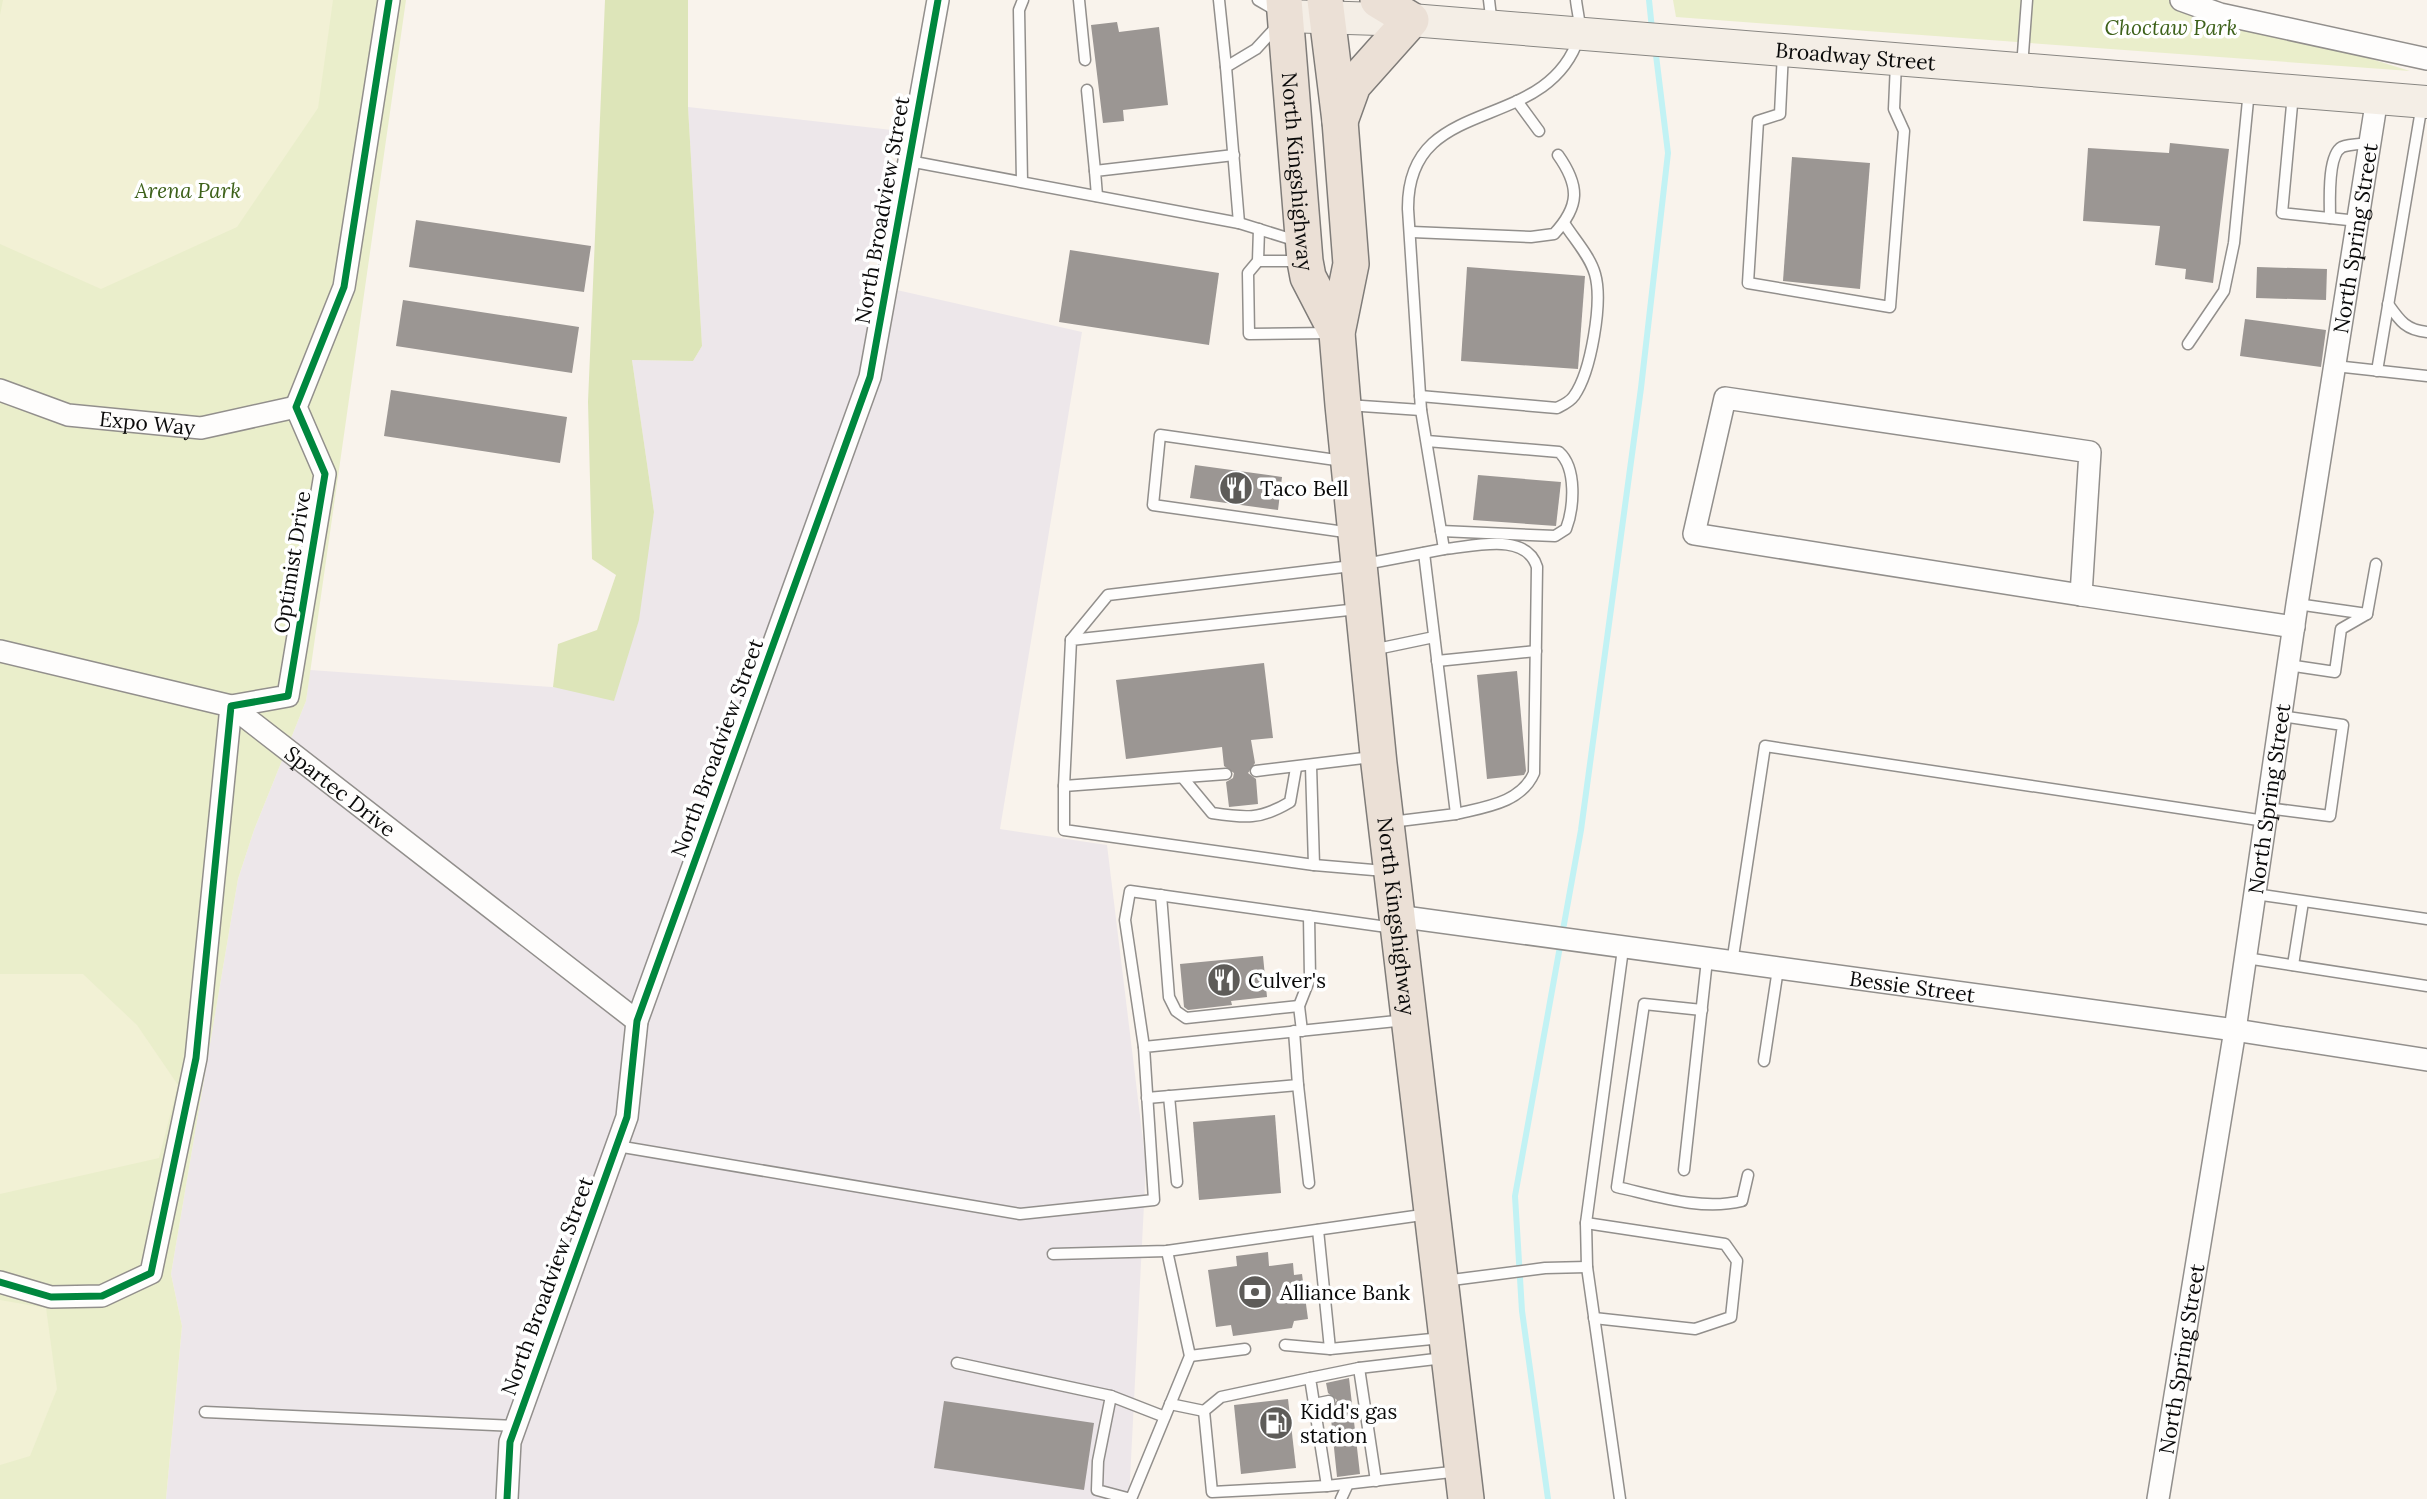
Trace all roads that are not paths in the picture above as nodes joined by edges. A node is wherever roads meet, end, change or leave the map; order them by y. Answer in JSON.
{"nodes":[{"id":1,"x":389,"y":0,"type":"edge"},
{"id":2,"x":938,"y":0,"type":"edge"},
{"id":3,"x":1023,"y":0,"type":"edge"},
{"id":4,"x":1079,"y":0,"type":"edge"},
{"id":5,"x":1219,"y":0,"type":"edge"},
{"id":6,"x":1377,"y":0,"type":"edge"},
{"id":7,"x":1576,"y":0,"type":"edge"},
{"id":8,"x":2027,"y":0,"type":"edge"},
{"id":9,"x":2181,"y":0,"type":"edge"},
{"id":10,"x":1276,"y":5,"type":"edge"},
{"id":11,"x":1326,"y":8,"type":"edge"},
{"id":12,"x":1491,"y":14,"type":"edge"},
{"id":13,"x":1411,"y":20,"type":"junction"},
{"id":14,"x":1593,"y":37,"type":"junction"},
{"id":15,"x":1783,"y":51,"type":"junction"},
{"id":16,"x":2427,"y":59,"type":"edge"},
{"id":17,"x":1085,"y":60,"type":"dead end"},
{"id":18,"x":1896,"y":60,"type":"junction"},
{"id":19,"x":1226,"y":67,"type":"junction"},
{"id":20,"x":2022,"y":71,"type":"junction"},
{"id":21,"x":2249,"y":88,"type":"junction"},
{"id":22,"x":1087,"y":90,"type":"dead end"},
{"id":23,"x":2293,"y":92,"type":"junction"},
{"id":24,"x":2377,"y":98,"type":"junction"},
{"id":25,"x":1517,"y":101,"type":"junction"},
{"id":26,"x":2425,"y":101,"type":"edge"},
{"id":27,"x":1340,"y":121,"type":"junction"},
{"id":28,"x":1539,"y":131,"type":"dead end"},
{"id":29,"x":2370,"y":143,"type":"junction"},
{"id":30,"x":1234,"y":155,"type":"junction"},
{"id":31,"x":1558,"y":155,"type":"dead end"},
{"id":32,"x":909,"y":161,"type":"junction"},
{"id":33,"x":1095,"y":171,"type":"junction"},
{"id":34,"x":1022,"y":182,"type":"junction"},
{"id":35,"x":1097,"y":196,"type":"junction"},
{"id":36,"x":2330,"y":218,"type":"junction"},
{"id":37,"x":2358,"y":221,"type":"junction"},
{"id":38,"x":1239,"y":223,"type":"junction"},
{"id":39,"x":1564,"y":223,"type":"junction"},
{"id":40,"x":1259,"y":229,"type":"junction"},
{"id":41,"x":1412,"y":232,"type":"junction"},
{"id":42,"x":1304,"y":252,"type":"junction"},
{"id":43,"x":1258,"y":261,"type":"junction"},
{"id":44,"x":2388,"y":304,"type":"junction"},
{"id":45,"x":2427,"y":332,"type":"edge"},
{"id":46,"x":1337,"y":333,"type":"junction"},
{"id":47,"x":2188,"y":344,"type":"dead end"},
{"id":48,"x":2335,"y":366,"type":"junction"},
{"id":49,"x":2377,"y":371,"type":"junction"},
{"id":50,"x":2427,"y":376,"type":"edge"},
{"id":51,"x":0,"y":390,"type":"edge"},
{"id":52,"x":1420,"y":396,"type":"junction"},
{"id":53,"x":1343,"y":405,"type":"junction"},
{"id":54,"x":296,"y":407,"type":"junction"},
{"id":55,"x":1421,"y":410,"type":"junction"},
{"id":56,"x":1427,"y":441,"type":"junction"},
{"id":57,"x":1349,"y":462,"type":"junction"},
{"id":58,"x":1441,"y":531,"type":"junction"},
{"id":59,"x":1358,"y":549,"type":"junction"},
{"id":60,"x":1444,"y":549,"type":"junction"},
{"id":61,"x":1424,"y":552,"type":"junction"},
{"id":62,"x":2376,"y":564,"type":"dead end"},
{"id":63,"x":2081,"y":595,"type":"junction"},
{"id":64,"x":2297,"y":604,"type":"junction"},
{"id":65,"x":1364,"y":608,"type":"junction"},
{"id":66,"x":2367,"y":614,"type":"junction"},
{"id":67,"x":2294,"y":627,"type":"junction"},
{"id":68,"x":1434,"y":637,"type":"junction"},
{"id":69,"x":1071,"y":640,"type":"junction"},
{"id":70,"x":0,"y":651,"type":"edge"},
{"id":71,"x":1369,"y":651,"type":"junction"},
{"id":72,"x":1536,"y":651,"type":"junction"},
{"id":73,"x":1437,"y":661,"type":"junction"},
{"id":74,"x":2288,"y":665,"type":"junction"},
{"id":75,"x":232,"y":706,"type":"junction"},
{"id":76,"x":2281,"y":716,"type":"junction"},
{"id":77,"x":1378,"y":756,"type":"junction"},
{"id":78,"x":1311,"y":766,"type":"junction"},
{"id":79,"x":1296,"y":768,"type":"junction"},
{"id":80,"x":1256,"y":771,"type":"dead end"},
{"id":81,"x":1226,"y":774,"type":"dead end"},
{"id":82,"x":1184,"y":778,"type":"junction"},
{"id":83,"x":1064,"y":786,"type":"junction"},
{"id":84,"x":1456,"y":814,"type":"junction"},
{"id":85,"x":2266,"y":815,"type":"junction"},
{"id":86,"x":1387,"y":822,"type":"junction"},
{"id":87,"x":1314,"y":865,"type":"junction"},
{"id":88,"x":1392,"y":872,"type":"junction"},
{"id":89,"x":2255,"y":894,"type":"junction"},
{"id":90,"x":1161,"y":895,"type":"junction"},
{"id":91,"x":2303,"y":902,"type":"junction"},
{"id":92,"x":1309,"y":916,"type":"junction"},
{"id":93,"x":2427,"y":919,"type":"edge"},
{"id":94,"x":1397,"y":922,"type":"junction"},
{"id":95,"x":1616,"y":948,"type":"junction"},
{"id":96,"x":2246,"y":957,"type":"junction"},
{"id":97,"x":1707,"y":960,"type":"junction"},
{"id":98,"x":1732,"y":963,"type":"junction"},
{"id":99,"x":2293,"y":965,"type":"junction"},
{"id":100,"x":1778,"y":969,"type":"junction"},
{"id":101,"x":2427,"y":986,"type":"edge"},
{"id":102,"x":1299,"y":1006,"type":"junction"},
{"id":103,"x":1702,"y":1010,"type":"junction"},
{"id":104,"x":1409,"y":1020,"type":"junction"},
{"id":105,"x":637,"y":1021,"type":"junction"},
{"id":106,"x":2235,"y":1030,"type":"junction"},
{"id":107,"x":1298,"y":1031,"type":"junction"},
{"id":108,"x":1144,"y":1047,"type":"junction"},
{"id":109,"x":2427,"y":1060,"type":"edge"},
{"id":110,"x":1764,"y":1062,"type":"dead end"},
{"id":111,"x":1298,"y":1086,"type":"junction"},
{"id":112,"x":1169,"y":1097,"type":"junction"},
{"id":113,"x":1147,"y":1098,"type":"junction"},
{"id":114,"x":617,"y":1146,"type":"junction"},
{"id":115,"x":1684,"y":1170,"type":"dead end"},
{"id":116,"x":1748,"y":1175,"type":"dead end"},
{"id":117,"x":1177,"y":1182,"type":"dead end"},
{"id":118,"x":1308,"y":1183,"type":"dead end"},
{"id":119,"x":1432,"y":1214,"type":"junction"},
{"id":120,"x":1586,"y":1223,"type":"junction"},
{"id":121,"x":1318,"y":1230,"type":"junction"},
{"id":122,"x":1167,"y":1251,"type":"junction"},
{"id":123,"x":1053,"y":1254,"type":"dead end"},
{"id":124,"x":1587,"y":1267,"type":"junction"},
{"id":125,"x":0,"y":1282,"type":"edge"},
{"id":126,"x":1440,"y":1282,"type":"junction"},
{"id":127,"x":1594,"y":1318,"type":"junction"},
{"id":128,"x":1285,"y":1345,"type":"dead end"},
{"id":129,"x":1447,"y":1348,"type":"junction"},
{"id":130,"x":1245,"y":1349,"type":"dead end"},
{"id":131,"x":1330,"y":1349,"type":"junction"},
{"id":132,"x":1190,"y":1356,"type":"junction"},
{"id":133,"x":957,"y":1363,"type":"dead end"},
{"id":134,"x":1359,"y":1368,"type":"junction"},
{"id":135,"x":1310,"y":1378,"type":"junction"},
{"id":136,"x":1111,"y":1396,"type":"junction"},
{"id":137,"x":1329,"y":1401,"type":"dead end"},
{"id":138,"x":1170,"y":1404,"type":"junction"},
{"id":139,"x":1314,"y":1404,"type":"junction"},
{"id":140,"x":1204,"y":1411,"type":"junction"},
{"id":141,"x":205,"y":1412,"type":"dead end"},
{"id":142,"x":1164,"y":1417,"type":"junction"},
{"id":143,"x":1367,"y":1425,"type":"junction"},
{"id":144,"x":516,"y":1426,"type":"junction"},
{"id":145,"x":1355,"y":1427,"type":"dead end"},
{"id":146,"x":1332,"y":1431,"type":"dead end"},
{"id":147,"x":1318,"y":1433,"type":"junction"},
{"id":148,"x":1371,"y":1450,"type":"junction"},
{"id":149,"x":1358,"y":1452,"type":"dead end"},
{"id":150,"x":1335,"y":1456,"type":"dead end"},
{"id":151,"x":1322,"y":1459,"type":"junction"},
{"id":152,"x":1376,"y":1480,"type":"junction"},
{"id":153,"x":1348,"y":1484,"type":"junction"},
{"id":154,"x":1464,"y":1485,"type":"edge"},
{"id":155,"x":1327,"y":1486,"type":"junction"},
{"id":156,"x":1212,"y":1496,"type":"edge"},
{"id":157,"x":507,"y":1499,"type":"edge"},
{"id":158,"x":1131,"y":1499,"type":"edge"},
{"id":159,"x":1341,"y":1499,"type":"edge"},
{"id":160,"x":1620,"y":1499,"type":"edge"},
{"id":161,"x":2158,"y":1499,"type":"edge"}],
"edges":[{"from":1,"to":54,"type":"street"},
{"from":2,"to":32,"type":"street","name":"North Broadview Street"},
{"from":3,"to":34,"type":"lane"},
{"from":4,"to":17,"type":"lane"},
{"from":5,"to":19,"type":"lane"},
{"from":6,"to":13,"type":"main road"},
{"from":7,"to":14,"type":"lane"},
{"from":8,"to":20,"type":"lane"},
{"from":9,"to":16,"type":"street"},
{"from":10,"to":11,"type":"main road","name":"Broadway Street"},
{"from":10,"to":19,"type":"lane"},
{"from":10,"to":42,"type":"main road","name":"North Kingshighway"},
{"from":11,"to":13,"type":"main road","name":"Broadway Street"},
{"from":11,"to":27,"type":"main road","name":"North Kingshighway"},
{"from":12,"to":13,"type":"main road","name":"Broadway Street"},
{"from":12,"to":14,"type":"main road","name":"Broadway Street"},
{"from":13,"to":27,"type":"main road"},
{"from":14,"to":15,"type":"main road","name":"Broadway Street"},
{"from":14,"to":25,"type":"lane"},
{"from":15,"to":18,"type":"main road","name":"Broadway Street"},
{"from":15,"to":18,"type":"lane"},
{"from":18,"to":20,"type":"main road","name":"Broadway Street"},
{"from":19,"to":30,"type":"lane"},
{"from":20,"to":21,"type":"main road","name":"Broadway Street"},
{"from":21,"to":23,"type":"main road","name":"Broadway Street"},
{"from":21,"to":47,"type":"lane"},
{"from":22,"to":33,"type":"lane"},
{"from":23,"to":24,"type":"main road","name":"Broadway Street"},
{"from":23,"to":36,"type":"lane"},
{"from":24,"to":26,"type":"main road","name":"Broadway Street"},
{"from":24,"to":29,"type":"street","name":"North Spring Street"},
{"from":25,"to":28,"type":"lane"},
{"from":25,"to":41,"type":"lane"},
{"from":26,"to":44,"type":"lane"},
{"from":27,"to":46,"type":"main road","name":"North Kingshighway"},
{"from":29,"to":36,"type":"lane"},
{"from":29,"to":37,"type":"street","name":"North Spring Street"},
{"from":30,"to":33,"type":"lane"},
{"from":30,"to":38,"type":"lane"},
{"from":31,"to":39,"type":"lane"},
{"from":32,"to":34,"type":"lane"},
{"from":32,"to":105,"type":"street","name":"North Broadview Street"},
{"from":33,"to":35,"type":"lane"},
{"from":34,"to":35,"type":"lane"},
{"from":35,"to":38,"type":"lane"},
{"from":36,"to":37,"type":"lane"},
{"from":37,"to":48,"type":"street","name":"North Spring Street"},
{"from":38,"to":40,"type":"lane"},
{"from":39,"to":41,"type":"lane"},
{"from":39,"to":52,"type":"lane"},
{"from":40,"to":42,"type":"lane"},
{"from":40,"to":43,"type":"lane"},
{"from":41,"to":52,"type":"lane"},
{"from":42,"to":43,"type":"lane"},
{"from":42,"to":46,"type":"main road","name":"North Kingshighway"},
{"from":43,"to":46,"type":"lane"},
{"from":44,"to":45,"type":"lane"},
{"from":44,"to":49,"type":"lane"},
{"from":46,"to":53,"type":"main road","name":"North Kingshighway"},
{"from":48,"to":49,"type":"lane"},
{"from":48,"to":64,"type":"street","name":"North Spring Street"},
{"from":49,"to":50,"type":"lane"},
{"from":51,"to":54,"type":"street","name":"Expo Way"},
{"from":52,"to":55,"type":"lane"},
{"from":53,"to":55,"type":"lane"},
{"from":53,"to":57,"type":"main road","name":"North Kingshighway"},
{"from":54,"to":75,"type":"street","name":"Optimist Drive"},
{"from":55,"to":56,"type":"lane"},
{"from":56,"to":58,"type":"lane"},
{"from":56,"to":58,"type":"lane"},
{"from":57,"to":59,"type":"main road","name":"North Kingshighway"},
{"from":57,"to":59,"type":"lane"},
{"from":58,"to":60,"type":"lane"},
{"from":59,"to":61,"type":"lane"},
{"from":59,"to":65,"type":"main road","name":"North Kingshighway"},
{"from":59,"to":69,"type":"lane"},
{"from":60,"to":61,"type":"lane"},
{"from":60,"to":72,"type":"lane"},
{"from":61,"to":68,"type":"lane"},
{"from":62,"to":66,"type":"lane"},
{"from":63,"to":63,"type":"street"},
{"from":63,"to":67,"type":"street"},
{"from":64,"to":66,"type":"lane"},
{"from":64,"to":67,"type":"street","name":"North Spring Street"},
{"from":65,"to":69,"type":"lane"},
{"from":65,"to":71,"type":"main road","name":"North Kingshighway"},
{"from":66,"to":74,"type":"lane"},
{"from":67,"to":74,"type":"street","name":"North Spring Street"},
{"from":68,"to":71,"type":"lane"},
{"from":68,"to":73,"type":"lane"},
{"from":69,"to":83,"type":"lane"},
{"from":70,"to":75,"type":"street","name":"Spartec Drive"},
{"from":71,"to":77,"type":"main road","name":"North Kingshighway"},
{"from":72,"to":73,"type":"lane"},
{"from":72,"to":84,"type":"lane"},
{"from":73,"to":84,"type":"lane"},
{"from":74,"to":76,"type":"street","name":"North Spring Street"},
{"from":75,"to":105,"type":"street","name":"Spartec Drive"},
{"from":75,"to":125,"type":"street"},
{"from":76,"to":85,"type":"street","name":"North Spring Street"},
{"from":76,"to":85,"type":"lane"},
{"from":77,"to":78,"type":"lane"},
{"from":77,"to":86,"type":"main road","name":"North Kingshighway"},
{"from":78,"to":79,"type":"lane"},
{"from":78,"to":87,"type":"lane"},
{"from":79,"to":80,"type":"lane"},
{"from":79,"to":82,"type":"lane"},
{"from":81,"to":82,"type":"lane"},
{"from":82,"to":83,"type":"lane"},
{"from":83,"to":87,"type":"lane"},
{"from":84,"to":86,"type":"lane"},
{"from":85,"to":89,"type":"street","name":"North Spring Street"},
{"from":85,"to":98,"type":"lane"},
{"from":86,"to":88,"type":"main road","name":"North Kingshighway"},
{"from":87,"to":88,"type":"lane"},
{"from":88,"to":94,"type":"main road","name":"North Kingshighway"},
{"from":89,"to":91,"type":"lane"},
{"from":89,"to":96,"type":"street","name":"North Spring Street"},
{"from":90,"to":92,"type":"lane"},
{"from":90,"to":102,"type":"lane"},
{"from":90,"to":108,"type":"lane"},
{"from":91,"to":93,"type":"lane"},
{"from":91,"to":99,"type":"lane"},
{"from":92,"to":94,"type":"lane"},
{"from":92,"to":102,"type":"lane"},
{"from":94,"to":95,"type":"street","name":"Bessie Street"},
{"from":94,"to":104,"type":"main road","name":"North Kingshighway"},
{"from":95,"to":97,"type":"street","name":"Bessie Street"},
{"from":95,"to":120,"type":"lane"},
{"from":96,"to":99,"type":"lane"},
{"from":96,"to":106,"type":"street","name":"North Spring Street"},
{"from":97,"to":98,"type":"street","name":"Bessie Street"},
{"from":97,"to":103,"type":"lane"},
{"from":98,"to":100,"type":"street","name":"Bessie Street"},
{"from":99,"to":101,"type":"lane"},
{"from":100,"to":106,"type":"street","name":"Bessie Street"},
{"from":100,"to":110,"type":"lane"},
{"from":102,"to":107,"type":"lane"},
{"from":103,"to":115,"type":"lane"},
{"from":103,"to":116,"type":"lane"},
{"from":104,"to":107,"type":"lane"},
{"from":104,"to":119,"type":"main road","name":"North Kingshighway"},
{"from":105,"to":114,"type":"street","name":"North Broadview Street"},
{"from":106,"to":109,"type":"street","name":"Bessie Street"},
{"from":106,"to":161,"type":"street","name":"North Spring Street"},
{"from":107,"to":108,"type":"lane"},
{"from":107,"to":111,"type":"lane"},
{"from":108,"to":113,"type":"lane"},
{"from":111,"to":112,"type":"lane"},
{"from":111,"to":118,"type":"lane"},
{"from":112,"to":113,"type":"lane"},
{"from":112,"to":117,"type":"lane"},
{"from":113,"to":114,"type":"lane"},
{"from":114,"to":144,"type":"street","name":"North Broadview Street"},
{"from":119,"to":121,"type":"lane"},
{"from":119,"to":126,"type":"main road","name":"North Kingshighway"},
{"from":120,"to":124,"type":"lane"},
{"from":120,"to":127,"type":"lane"},
{"from":121,"to":122,"type":"lane"},
{"from":121,"to":131,"type":"lane"},
{"from":122,"to":123,"type":"lane"},
{"from":122,"to":132,"type":"lane"},
{"from":124,"to":126,"type":"lane"},
{"from":124,"to":127,"type":"lane"},
{"from":126,"to":129,"type":"main road","name":"North Kingshighway"},
{"from":127,"to":160,"type":"lane"},
{"from":128,"to":131,"type":"lane"},
{"from":129,"to":131,"type":"lane"},
{"from":129,"to":134,"type":"lane"},
{"from":129,"to":154,"type":"main road","name":"North Kingshighway"},
{"from":130,"to":132,"type":"lane"},
{"from":132,"to":138,"type":"lane"},
{"from":133,"to":136,"type":"lane"},
{"from":134,"to":135,"type":"lane"},
{"from":134,"to":143,"type":"lane"},
{"from":135,"to":139,"type":"lane"},
{"from":135,"to":140,"type":"lane"},
{"from":136,"to":142,"type":"lane"},
{"from":136,"to":158,"type":"lane"},
{"from":137,"to":139,"type":"lane"},
{"from":138,"to":140,"type":"lane"},
{"from":138,"to":142,"type":"lane"},
{"from":139,"to":147,"type":"lane"},
{"from":140,"to":156,"type":"lane"},
{"from":141,"to":144,"type":"lane"},
{"from":142,"to":158,"type":"lane"},
{"from":143,"to":145,"type":"lane"},
{"from":143,"to":148,"type":"lane"},
{"from":144,"to":157,"type":"street","name":"North Broadview Street"},
{"from":146,"to":147,"type":"lane"},
{"from":147,"to":151,"type":"lane"},
{"from":148,"to":149,"type":"lane"},
{"from":148,"to":152,"type":"lane"},
{"from":150,"to":151,"type":"lane"},
{"from":151,"to":155,"type":"lane"},
{"from":152,"to":153,"type":"lane"},
{"from":152,"to":154,"type":"lane"},
{"from":153,"to":155,"type":"lane"},
{"from":153,"to":159,"type":"lane"},
{"from":155,"to":156,"type":"lane"}]}
